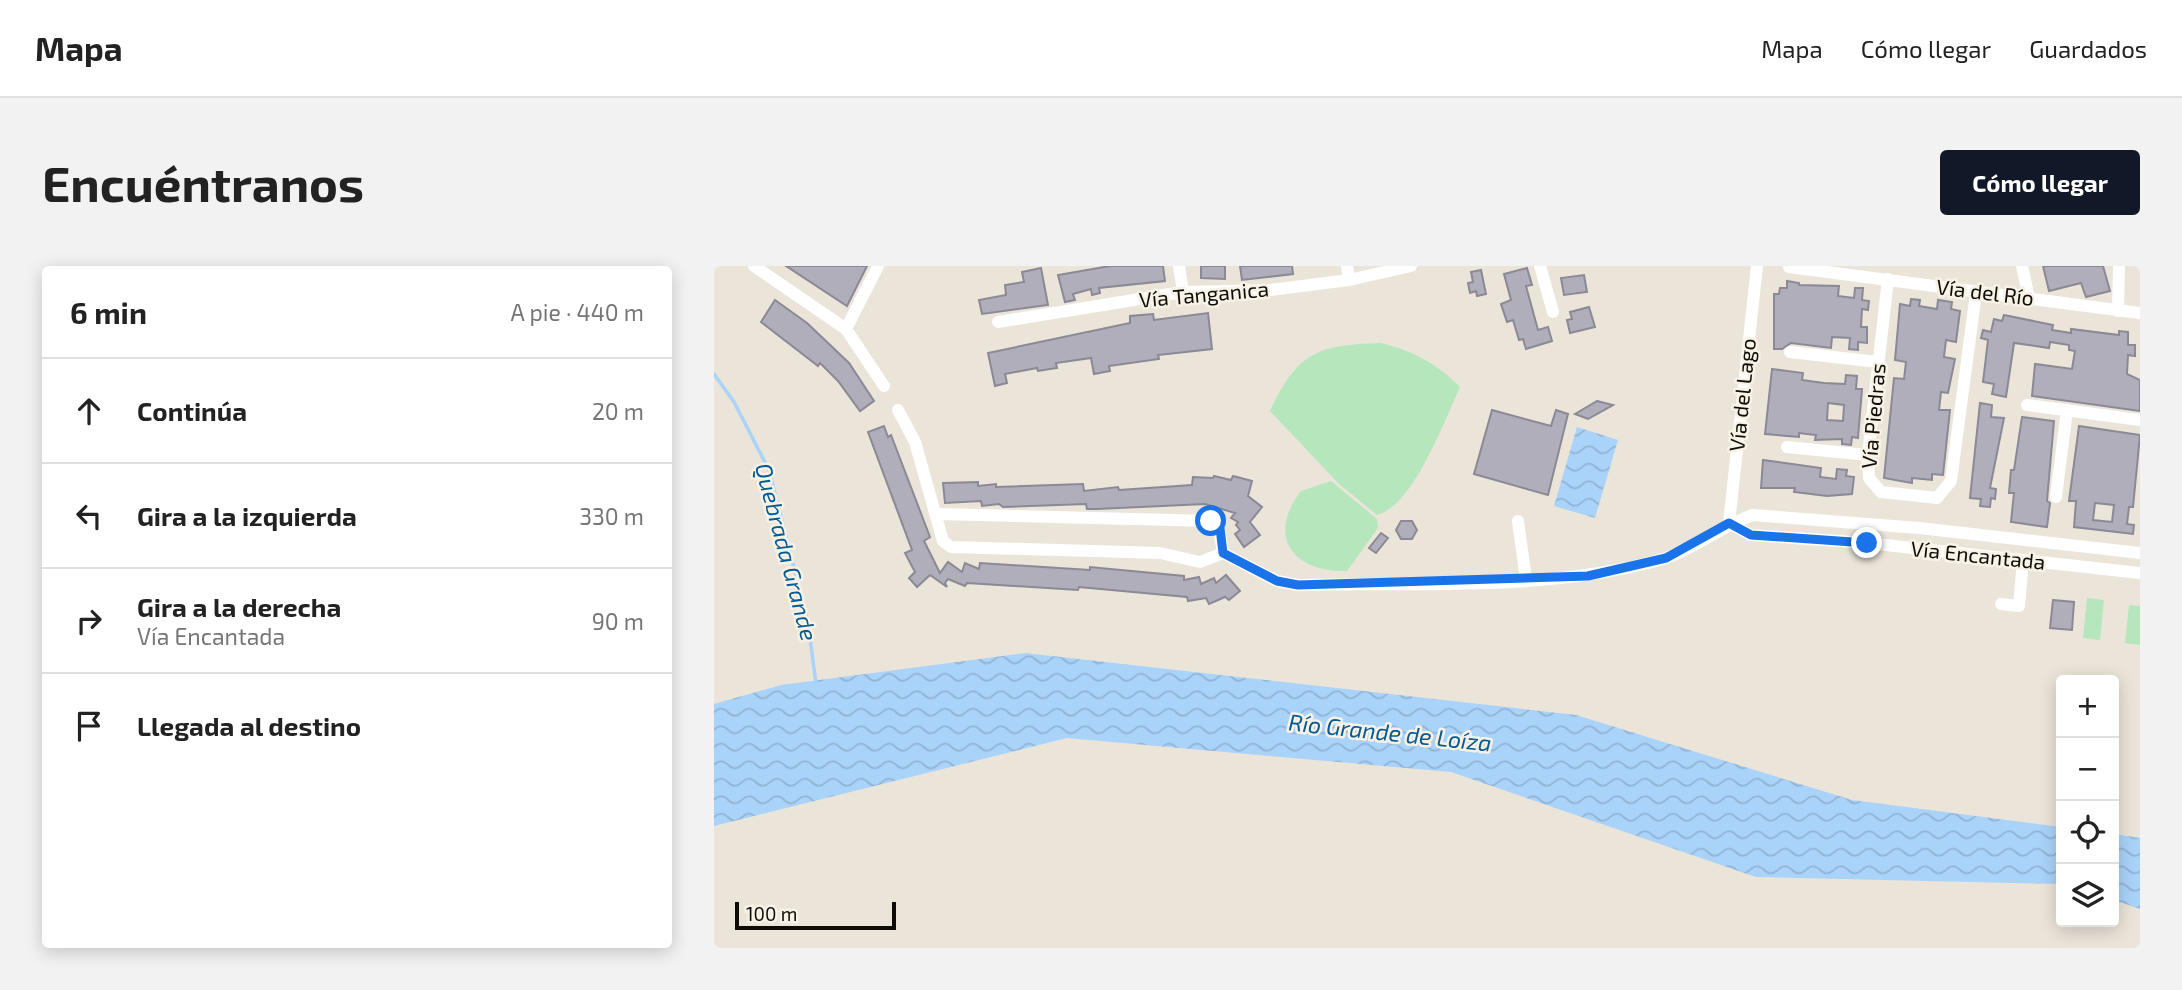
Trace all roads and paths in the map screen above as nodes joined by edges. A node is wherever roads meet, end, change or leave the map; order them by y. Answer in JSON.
{"nodes":[{"id":1,"x":878,"y":266,"type":"edge"},
{"id":2,"x":1179,"y":266,"type":"edge"},
{"id":3,"x":1347,"y":266,"type":"edge"},
{"id":4,"x":1411,"y":266,"type":"edge"},
{"id":5,"x":1540,"y":266,"type":"edge"},
{"id":6,"x":1757,"y":266,"type":"edge"},
{"id":7,"x":2022,"y":266,"type":"edge"},
{"id":8,"x":2119,"y":266,"type":"edge"},
{"id":9,"x":1788,"y":267,"type":"edge"},
{"id":10,"x":763,"y":269,"type":"edge"},
{"id":11,"x":1888,"y":279,"type":"junction"},
{"id":12,"x":1349,"y":280,"type":"junction"},
{"id":13,"x":1183,"y":292,"type":"junction"},
{"id":14,"x":1976,"y":293,"type":"junction"},
{"id":15,"x":2029,"y":298,"type":"junction"},
{"id":16,"x":2118,"y":311,"type":"junction"},
{"id":17,"x":1553,"y":312,"type":"dead end"},
{"id":18,"x":2140,"y":313,"type":"edge"},
{"id":19,"x":998,"y":322,"type":"dead end"},
{"id":20,"x":846,"y":329,"type":"junction"},
{"id":21,"x":1790,"y":352,"type":"dead end"},
{"id":22,"x":1878,"y":362,"type":"junction"},
{"id":23,"x":884,"y":386,"type":"dead end"},
{"id":24,"x":2026,"y":405,"type":"dead end"},
{"id":25,"x":898,"y":410,"type":"dead end"},
{"id":26,"x":2067,"y":410,"type":"junction"},
{"id":27,"x":2140,"y":420,"type":"edge"},
{"id":28,"x":1787,"y":447,"type":"dead end"},
{"id":29,"x":1868,"y":455,"type":"junction"},
{"id":30,"x":2056,"y":497,"type":"dead end"},
{"id":31,"x":937,"y":514,"type":"junction"},
{"id":32,"x":1518,"y":521,"type":"dead end"},
{"id":33,"x":1729,"y":523,"type":"junction"},
{"id":34,"x":1223,"y":553,"type":"junction"},
{"id":35,"x":2140,"y":553,"type":"edge"},
{"id":36,"x":2023,"y":561,"type":"junction"},
{"id":37,"x":2140,"y":573,"type":"edge"},
{"id":38,"x":1526,"y":579,"type":"junction"},
{"id":39,"x":2001,"y":604,"type":"dead end"}],
"edges":[{"from":1,"to":20,"type":"street"},
{"from":2,"to":13,"type":"street"},
{"from":3,"to":12,"type":"street"},
{"from":4,"to":12,"type":"street","name":"Vía Tanganica"},
{"from":5,"to":17,"type":"street"},
{"from":6,"to":33,"type":"street","name":"Vía del Lago"},
{"from":7,"to":15,"type":"street"},
{"from":8,"to":16,"type":"street"},
{"from":9,"to":11,"type":"street","name":"Vía del Río"},
{"from":10,"to":20,"type":"street"},
{"from":11,"to":14,"type":"street","name":"Vía del Río"},
{"from":11,"to":22,"type":"street","name":"Vía Piedras"},
{"from":12,"to":13,"type":"street","name":"Vía Tanganica"},
{"from":13,"to":19,"type":"street","name":"Vía Tanganica"},
{"from":14,"to":15,"type":"street","name":"Vía del Río"},
{"from":14,"to":29,"type":"street","name":"Vía Piedras"},
{"from":15,"to":16,"type":"street","name":"Vía del Río"},
{"from":16,"to":18,"type":"street","name":"Vía del Río"},
{"from":20,"to":23,"type":"street"},
{"from":21,"to":22,"type":"street"},
{"from":22,"to":29,"type":"street","name":"Vía Piedras"},
{"from":24,"to":26,"type":"street"},
{"from":25,"to":31,"type":"street"},
{"from":26,"to":27,"type":"street"},
{"from":26,"to":30,"type":"street"},
{"from":28,"to":29,"type":"street"},
{"from":31,"to":34,"type":"street"},
{"from":31,"to":34,"type":"street"},
{"from":32,"to":38,"type":"street"},
{"from":33,"to":35,"type":"street","name":"Vía Encantada"},
{"from":33,"to":36,"type":"street","name":"Vía Encantada"},
{"from":33,"to":38,"type":"street"},
{"from":34,"to":38,"type":"street"},
{"from":36,"to":37,"type":"street","name":"Vía Encantada"},
{"from":36,"to":39,"type":"street"}]}
